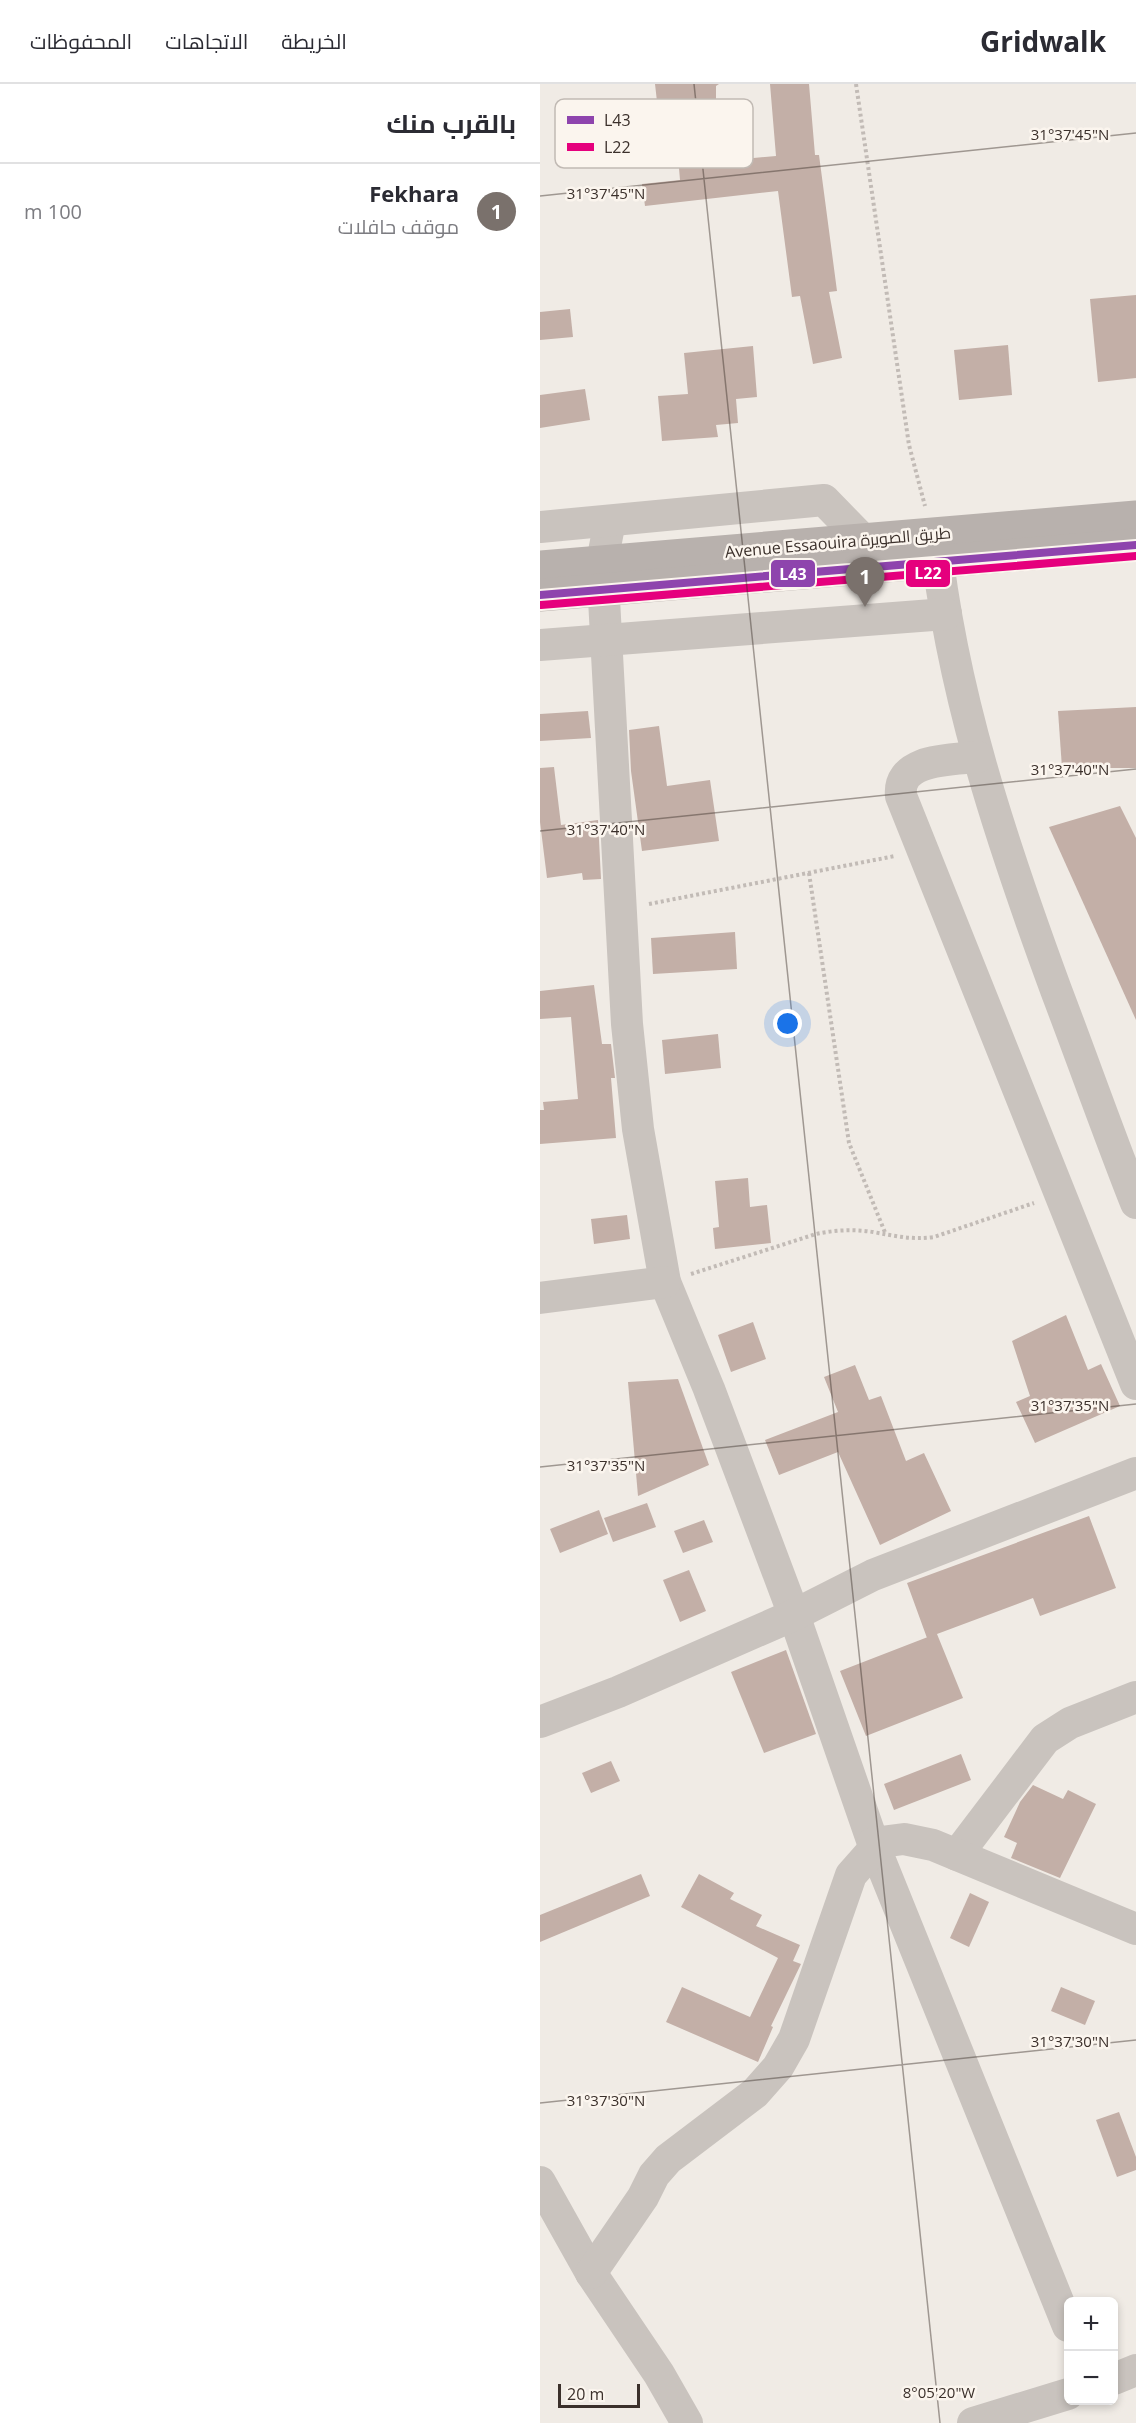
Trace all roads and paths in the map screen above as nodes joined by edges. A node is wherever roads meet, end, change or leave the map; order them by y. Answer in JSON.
{"nodes":[{"id":1,"x":856,"y":84,"type":"edge"},
{"id":2,"x":1136,"y":517,"type":"edge"},
{"id":3,"x":610,"y":521,"type":"junction"},
{"id":4,"x":540,"y":527,"type":"edge"},
{"id":5,"x":863,"y":540,"type":"junction"},
{"id":6,"x":1136,"y":544,"type":"edge"},
{"id":7,"x":936,"y":548,"type":"junction"},
{"id":8,"x":540,"y":567,"type":"edge"},
{"id":9,"x":602,"y":576,"type":"junction"},
{"id":10,"x":540,"y":595,"type":"edge"},
{"id":11,"x":946,"y":615,"type":"junction"},
{"id":12,"x":606,"y":640,"type":"junction"},
{"id":13,"x":540,"y":645,"type":"edge"},
{"id":14,"x":978,"y":757,"type":"junction"},
{"id":15,"x":922,"y":851,"type":"junction"},
{"id":16,"x":809,"y":873,"type":"junction"},
{"id":17,"x":621,"y":910,"type":"junction"},
{"id":18,"x":1060,"y":1194,"type":"junction"},
{"id":19,"x":1136,"y":1203,"type":"edge"},
{"id":20,"x":886,"y":1235,"type":"junction"},
{"id":21,"x":665,"y":1282,"type":"junction"},
{"id":22,"x":540,"y":1298,"type":"edge"},
{"id":23,"x":1136,"y":1384,"type":"edge"},
{"id":24,"x":1136,"y":1473,"type":"edge"},
{"id":25,"x":794,"y":1615,"type":"junction"},
{"id":26,"x":1136,"y":1697,"type":"edge"},
{"id":27,"x":540,"y":1722,"type":"edge"},
{"id":28,"x":873,"y":1843,"type":"junction"},
{"id":29,"x":957,"y":1855,"type":"junction"},
{"id":30,"x":1136,"y":1929,"type":"edge"},
{"id":31,"x":540,"y":2182,"type":"edge"},
{"id":32,"x":591,"y":2273,"type":"junction"},
{"id":33,"x":1064,"y":2316,"type":"edge"},
{"id":34,"x":1136,"y":2370,"type":"edge"},
{"id":35,"x":1118,"y":2377,"type":"edge"},
{"id":36,"x":1064,"y":2395,"type":"edge"},
{"id":37,"x":687,"y":2423,"type":"edge"},
{"id":38,"x":973,"y":2423,"type":"edge"}],
"edges":[{"from":1,"to":7,"type":"path"},
{"from":2,"to":7,"type":"main road","name":"Avenue Essaouira طريق الصويرة"},
{"from":3,"to":4,"type":"street"},
{"from":3,"to":5,"type":"street"},
{"from":3,"to":9,"type":"street"},
{"from":5,"to":7,"type":"main road","name":"Avenue Essaouira طريق الصويرة"},
{"from":5,"to":9,"type":"main road","name":"Avenue Essaouira طريق الصويرة"},
{"from":6,"to":7,"type":"main road","name":"Avenue Essaouira طريق الصويرة"},
{"from":7,"to":9,"type":"main road","name":"Avenue Essaouira طريق الصويرة"},
{"from":7,"to":11,"type":"street"},
{"from":8,"to":9,"type":"main road","name":"Avenue Essaouira طريق الصويرة"},
{"from":9,"to":10,"type":"main road","name":"Avenue Essaouira طريق الصويرة"},
{"from":9,"to":12,"type":"street"},
{"from":11,"to":12,"type":"street"},
{"from":11,"to":14,"type":"street"},
{"from":12,"to":13,"type":"street"},
{"from":12,"to":17,"type":"street"},
{"from":14,"to":15,"type":"street"},
{"from":14,"to":19,"type":"street"},
{"from":15,"to":16,"type":"path"},
{"from":15,"to":18,"type":"street"},
{"from":16,"to":17,"type":"path"},
{"from":16,"to":20,"type":"path"},
{"from":17,"to":21,"type":"street"},
{"from":18,"to":20,"type":"path"},
{"from":18,"to":23,"type":"street"},
{"from":20,"to":21,"type":"path"},
{"from":21,"to":22,"type":"street"},
{"from":21,"to":25,"type":"street"},
{"from":24,"to":25,"type":"street"},
{"from":25,"to":27,"type":"street"},
{"from":25,"to":28,"type":"street"},
{"from":26,"to":29,"type":"street"},
{"from":28,"to":29,"type":"street"},
{"from":28,"to":32,"type":"street"},
{"from":28,"to":33,"type":"street"},
{"from":29,"to":30,"type":"street"},
{"from":31,"to":32,"type":"street"},
{"from":32,"to":37,"type":"street"},
{"from":34,"to":35,"type":"street"},
{"from":36,"to":38,"type":"street"}]}
